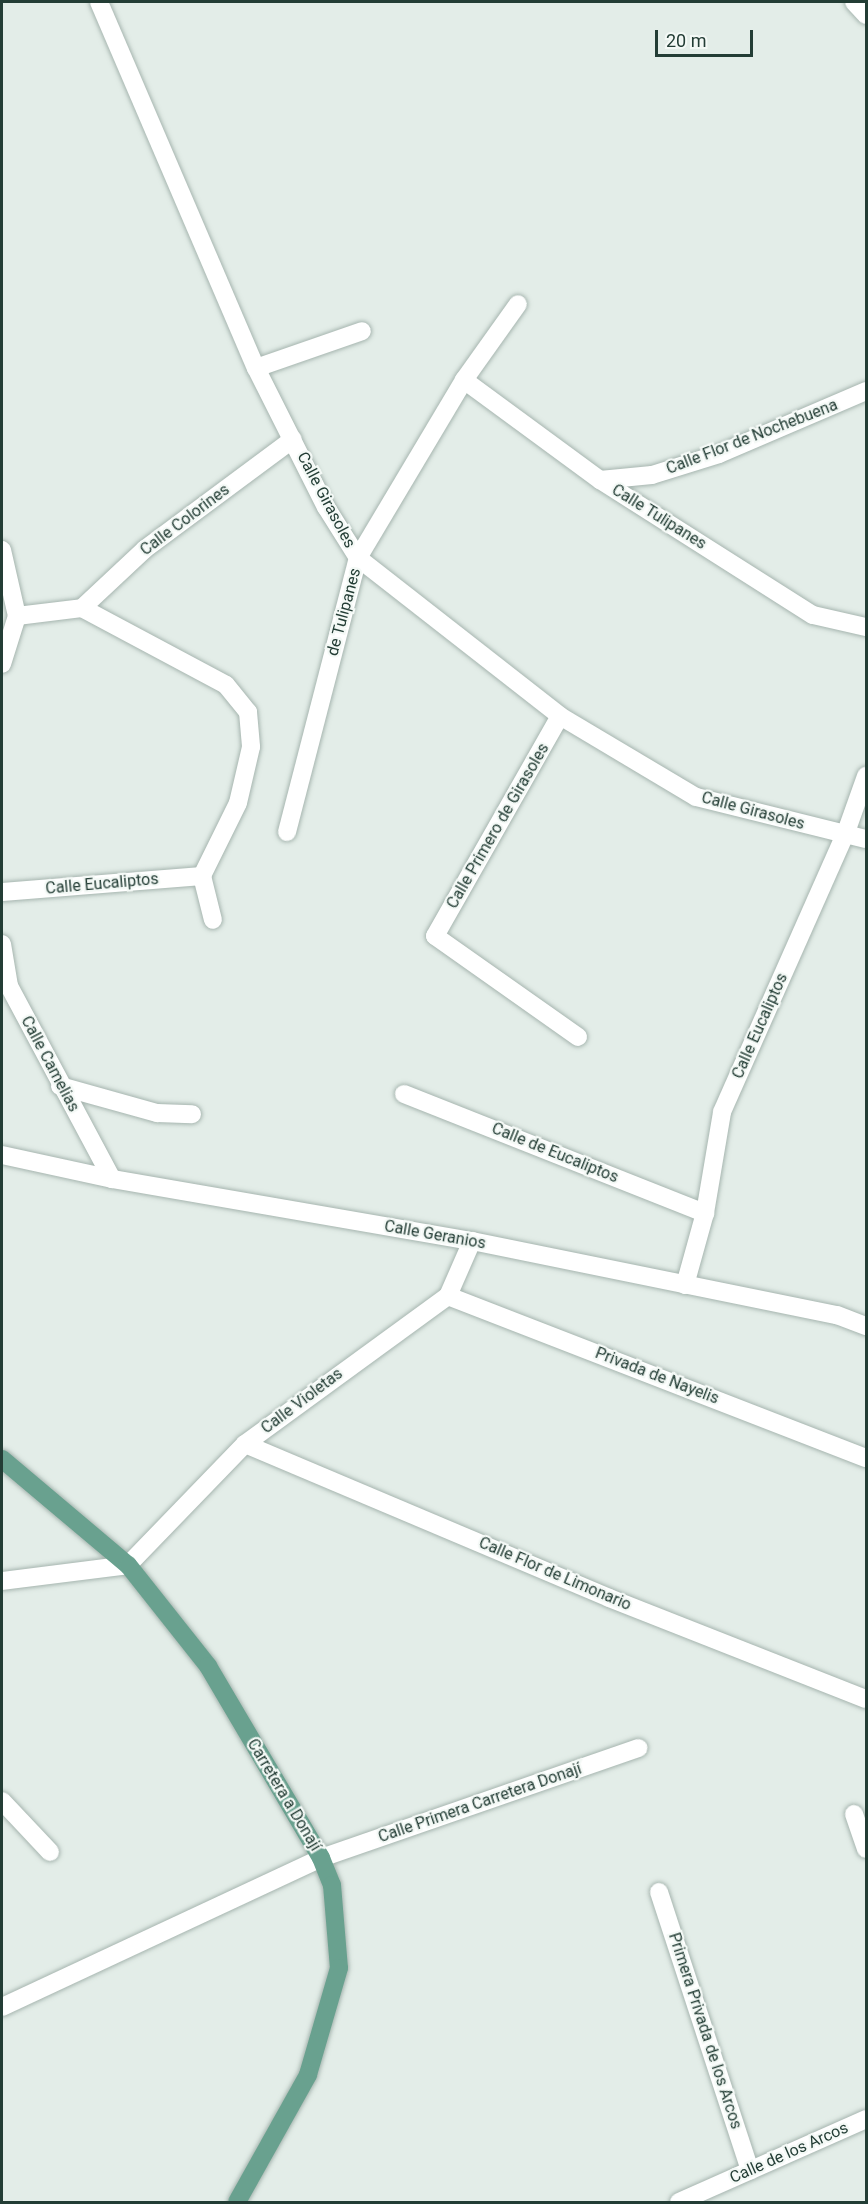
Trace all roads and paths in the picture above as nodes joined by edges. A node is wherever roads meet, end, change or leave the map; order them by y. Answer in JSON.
{"nodes":[{"id":1,"x":99,"y":2,"type":"edge"},
{"id":2,"x":854,"y":2,"type":"edge"},
{"id":3,"x":867,"y":15,"type":"edge"},
{"id":4,"x":518,"y":304,"type":"dead end"},
{"id":5,"x":362,"y":331,"type":"dead end"},
{"id":6,"x":256,"y":368,"type":"junction"},
{"id":7,"x":464,"y":380,"type":"junction"},
{"id":8,"x":867,"y":392,"type":"edge"},
{"id":9,"x":293,"y":439,"type":"junction"},
{"id":10,"x":600,"y":480,"type":"junction"},
{"id":11,"x":2,"y":550,"type":"edge"},
{"id":12,"x":358,"y":558,"type":"junction"},
{"id":13,"x":82,"y":608,"type":"junction"},
{"id":14,"x":17,"y":616,"type":"junction"},
{"id":15,"x":867,"y":627,"type":"edge"},
{"id":16,"x":2,"y":664,"type":"edge"},
{"id":17,"x":560,"y":716,"type":"junction"},
{"id":18,"x":867,"y":776,"type":"edge"},
{"id":19,"x":287,"y":832,"type":"dead end"},
{"id":20,"x":846,"y":835,"type":"junction"},
{"id":21,"x":867,"y":839,"type":"edge"},
{"id":22,"x":202,"y":876,"type":"junction"},
{"id":23,"x":2,"y":892,"type":"edge"},
{"id":24,"x":213,"y":920,"type":"dead end"},
{"id":25,"x":2,"y":944,"type":"edge"},
{"id":26,"x":578,"y":1037,"type":"dead end"},
{"id":27,"x":60,"y":1086,"type":"junction"},
{"id":28,"x":404,"y":1094,"type":"dead end"},
{"id":29,"x":192,"y":1114,"type":"dead end"},
{"id":30,"x":2,"y":1155,"type":"edge"},
{"id":31,"x":112,"y":1179,"type":"junction"},
{"id":32,"x":705,"y":1213,"type":"junction"},
{"id":33,"x":472,"y":1241,"type":"junction"},
{"id":34,"x":685,"y":1285,"type":"junction"},
{"id":35,"x":448,"y":1296,"type":"junction"},
{"id":36,"x":867,"y":1326,"type":"edge"},
{"id":37,"x":245,"y":1444,"type":"junction"},
{"id":38,"x":867,"y":1458,"type":"edge"},
{"id":39,"x":2,"y":1459,"type":"edge"},
{"id":40,"x":128,"y":1565,"type":"junction"},
{"id":41,"x":2,"y":1581,"type":"edge"},
{"id":42,"x":867,"y":1699,"type":"edge"},
{"id":43,"x":638,"y":1748,"type":"dead end"},
{"id":44,"x":2,"y":1801,"type":"edge"},
{"id":45,"x":854,"y":1814,"type":"dead end"},
{"id":46,"x":867,"y":1849,"type":"edge"},
{"id":47,"x":50,"y":1852,"type":"dead end"},
{"id":48,"x":321,"y":1858,"type":"junction"},
{"id":49,"x":659,"y":1892,"type":"dead end"},
{"id":50,"x":2,"y":2007,"type":"edge"},
{"id":51,"x":867,"y":2119,"type":"edge"},
{"id":52,"x":750,"y":2170,"type":"junction"},
{"id":53,"x":237,"y":2202,"type":"edge"},
{"id":54,"x":680,"y":2202,"type":"edge"}],
"edges":[{"from":1,"to":6,"type":"street","name":"Calle Girasoles"},
{"from":2,"to":3,"type":"street"},
{"from":4,"to":7,"type":"street","name":"de Tulipanes"},
{"from":5,"to":6,"type":"street"},
{"from":6,"to":9,"type":"street","name":"Calle Girasoles"},
{"from":7,"to":10,"type":"street","name":"Calle Tulipanes"},
{"from":7,"to":12,"type":"street","name":"de Tulipanes"},
{"from":8,"to":10,"type":"street","name":"Calle Flor de Nochebuena"},
{"from":9,"to":12,"type":"street","name":"Calle Girasoles"},
{"from":9,"to":13,"type":"street","name":"Calle Colorines"},
{"from":10,"to":15,"type":"street","name":"Calle Tulipanes"},
{"from":11,"to":14,"type":"street"},
{"from":12,"to":17,"type":"street","name":"Calle Girasoles"},
{"from":12,"to":19,"type":"street","name":"de Tulipanes"},
{"from":13,"to":14,"type":"street"},
{"from":13,"to":22,"type":"street"},
{"from":14,"to":16,"type":"street"},
{"from":17,"to":20,"type":"street","name":"Calle Girasoles"},
{"from":17,"to":26,"type":"street","name":"Calle Primero de Girasoles"},
{"from":18,"to":20,"type":"street","name":"Calle Eucaliptos"},
{"from":20,"to":21,"type":"street","name":"Calle Girasoles"},
{"from":20,"to":32,"type":"street","name":"Calle Eucaliptos"},
{"from":22,"to":23,"type":"street","name":"Calle Eucaliptos"},
{"from":22,"to":24,"type":"street"},
{"from":25,"to":27,"type":"street","name":"Calle Camelias"},
{"from":27,"to":29,"type":"street"},
{"from":27,"to":31,"type":"street","name":"Calle Camelias"},
{"from":28,"to":32,"type":"street","name":"Calle de Eucaliptos"},
{"from":30,"to":31,"type":"street","name":"Calle Geranios"},
{"from":31,"to":33,"type":"street","name":"Calle Geranios"},
{"from":32,"to":34,"type":"street","name":"Calle Eucaliptos"},
{"from":33,"to":34,"type":"street","name":"Calle Geranios"},
{"from":33,"to":35,"type":"street"},
{"from":34,"to":36,"type":"street","name":"Calle Geranios"},
{"from":35,"to":37,"type":"street","name":"Calle Violetas"},
{"from":35,"to":38,"type":"street","name":"Privada de Nayelis"},
{"from":37,"to":40,"type":"street","name":"Calle Violetas"},
{"from":37,"to":42,"type":"street","name":"Calle Flor de Limonario"},
{"from":39,"to":40,"type":"main road","name":"Carretera a Donají"},
{"from":40,"to":41,"type":"street"},
{"from":40,"to":48,"type":"main road","name":"Carretera a Donají"},
{"from":43,"to":48,"type":"street","name":"Calle Primera Carretera Donají"},
{"from":44,"to":47,"type":"street"},
{"from":45,"to":46,"type":"street"},
{"from":48,"to":50,"type":"street","name":"Calle Primera Carretera Donají"},
{"from":48,"to":53,"type":"main road","name":"Carretera a Donají"},
{"from":49,"to":52,"type":"street","name":"Primera Privada de los Arcos"},
{"from":51,"to":52,"type":"street","name":"Calle de los Arcos"},
{"from":52,"to":54,"type":"street","name":"Calle de los Arcos"}]}
